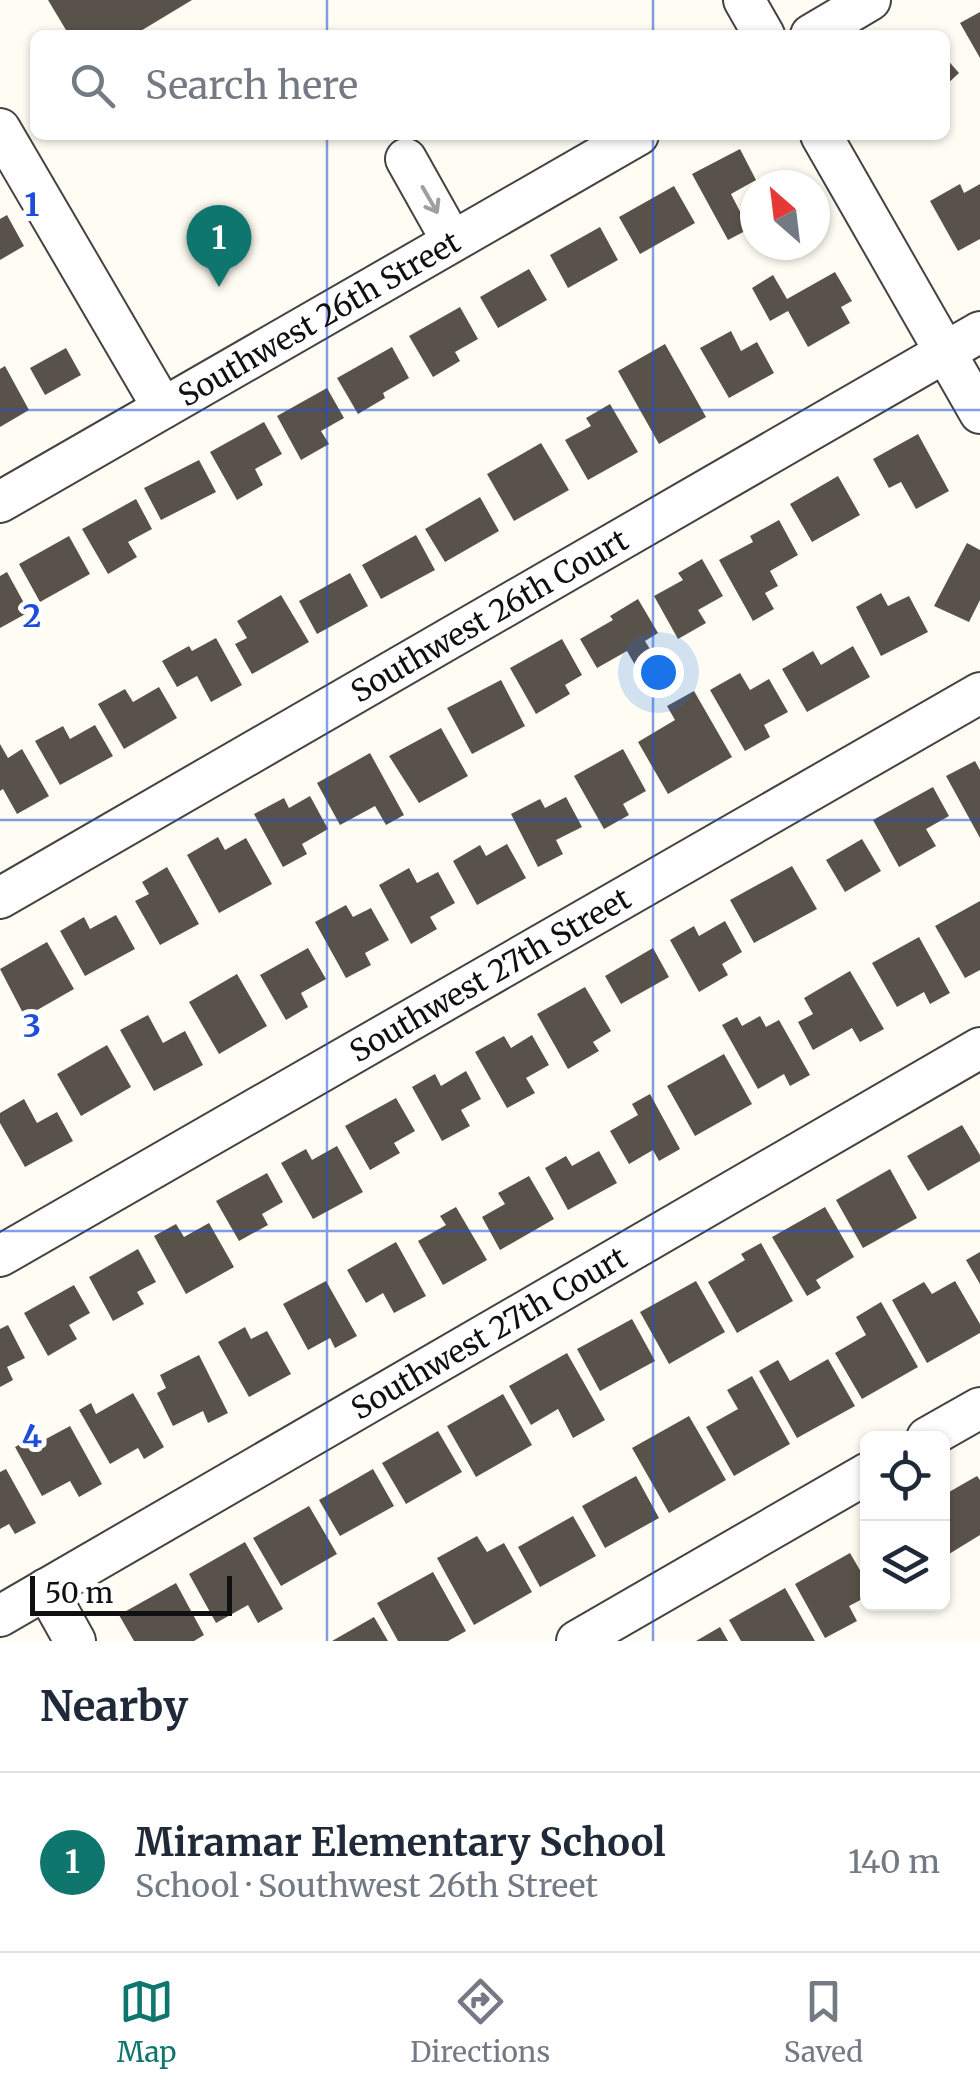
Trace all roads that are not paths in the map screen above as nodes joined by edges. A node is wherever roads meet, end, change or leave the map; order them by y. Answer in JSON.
{"nodes":[{"id":1,"x":744,"y":0,"type":"edge"},
{"id":2,"x":870,"y":0,"type":"edge"},
{"id":3,"x":761,"y":30,"type":"edge"},
{"id":4,"x":819,"y":30,"type":"edge"},
{"id":5,"x":629,"y":140,"type":"edge"},
{"id":6,"x":824,"y":140,"type":"edge"},
{"id":7,"x":3,"y":142,"type":"edge"},
{"id":8,"x":406,"y":159,"type":"dead end"},
{"id":9,"x":452,"y":242,"type":"junction"},
{"id":10,"x":980,"y":332,"type":"edge"},
{"id":11,"x":944,"y":352,"type":"junction"},
{"id":12,"x":162,"y":408,"type":"junction"},
{"id":13,"x":980,"y":413,"type":"edge"},
{"id":14,"x":0,"y":502,"type":"edge"},
{"id":15,"x":980,"y":692,"type":"edge"},
{"id":16,"x":0,"y":898,"type":"edge"},
{"id":17,"x":979,"y":1051,"type":"edge"},
{"id":18,"x":0,"y":1256,"type":"edge"},
{"id":19,"x":980,"y":1408,"type":"edge"},
{"id":20,"x":939,"y":1431,"type":"edge"},
{"id":21,"x":860,"y":1478,"type":"edge"},
{"id":22,"x":46,"y":1589,"type":"junction"},
{"id":23,"x":0,"y":1616,"type":"edge"},
{"id":24,"x":75,"y":1641,"type":"edge"},
{"id":25,"x":577,"y":1641,"type":"edge"}],
"edges":[{"from":1,"to":3,"type":"street"},
{"from":2,"to":4,"type":"street"},
{"from":5,"to":9,"type":"street","name":"Southwest 26th Street"},
{"from":6,"to":11,"type":"street"},
{"from":7,"to":12,"type":"street"},
{"from":8,"to":9,"type":"street","one_way":true},
{"from":9,"to":12,"type":"street","name":"Southwest 26th Street"},
{"from":10,"to":11,"type":"street","name":"Southwest 26th Court"},
{"from":11,"to":13,"type":"street"},
{"from":11,"to":16,"type":"street","name":"Southwest 26th Court"},
{"from":12,"to":14,"type":"street","name":"Southwest 26th Street"},
{"from":15,"to":18,"type":"street","name":"Southwest 27th Street"},
{"from":17,"to":22,"type":"street","name":"Southwest 27th Court"},
{"from":19,"to":20,"type":"street"},
{"from":21,"to":25,"type":"street"},
{"from":22,"to":23,"type":"street","name":"Southwest 27th Court"},
{"from":22,"to":24,"type":"street"}]}
